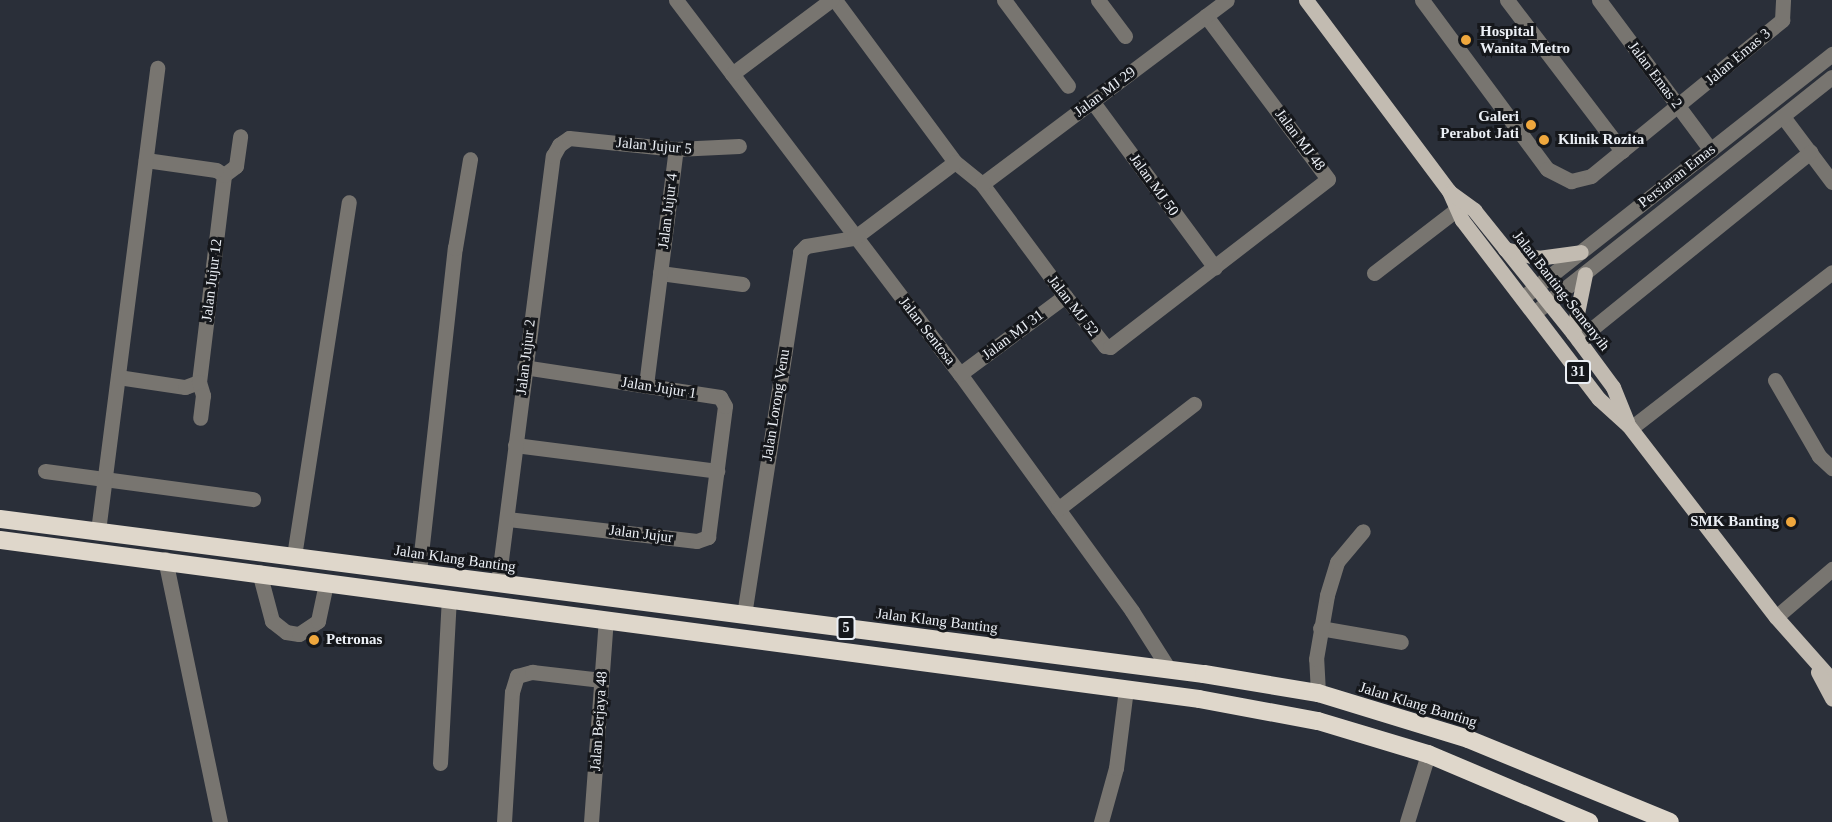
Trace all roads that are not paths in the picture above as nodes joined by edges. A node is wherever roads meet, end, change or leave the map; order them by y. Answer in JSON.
{"nodes":[{"id":1,"x":676,"y":0,"type":"edge"},
{"id":2,"x":833,"y":0,"type":"edge"},
{"id":3,"x":1004,"y":0,"type":"edge"},
{"id":4,"x":1098,"y":0,"type":"edge"},
{"id":5,"x":1227,"y":0,"type":"edge"},
{"id":6,"x":1306,"y":0,"type":"edge"},
{"id":7,"x":1422,"y":0,"type":"edge"},
{"id":8,"x":1507,"y":0,"type":"edge"},
{"id":9,"x":1599,"y":0,"type":"edge"},
{"id":10,"x":1783,"y":0,"type":"edge"},
{"id":11,"x":1206,"y":16,"type":"junction"},
{"id":12,"x":1125,"y":36,"type":"dead end"},
{"id":13,"x":1832,"y":54,"type":"edge"},
{"id":14,"x":157,"y":68,"type":"dead end"},
{"id":15,"x":732,"y":74,"type":"junction"},
{"id":16,"x":1832,"y":77,"type":"edge"},
{"id":17,"x":1068,"y":86,"type":"dead end"},
{"id":18,"x":1092,"y":101,"type":"junction"},
{"id":19,"x":1679,"y":108,"type":"junction"},
{"id":20,"x":1784,"y":118,"type":"junction"},
{"id":21,"x":240,"y":136,"type":"dead end"},
{"id":22,"x":569,"y":138,"type":"joint"},
{"id":23,"x":739,"y":146,"type":"dead end"},
{"id":24,"x":676,"y":149,"type":"junction"},
{"id":25,"x":1710,"y":150,"type":"junction"},
{"id":26,"x":1622,"y":151,"type":"junction"},
{"id":27,"x":1810,"y":152,"type":"junction"},
{"id":28,"x":470,"y":159,"type":"dead end"},
{"id":29,"x":146,"y":160,"type":"junction"},
{"id":30,"x":955,"y":162,"type":"junction"},
{"id":31,"x":224,"y":175,"type":"junction"},
{"id":32,"x":1832,"y":182,"type":"edge"},
{"id":33,"x":982,"y":184,"type":"junction"},
{"id":34,"x":1449,"y":191,"type":"junction"},
{"id":35,"x":349,"y":202,"type":"dead end"},
{"id":36,"x":1457,"y":209,"type":"junction"},
{"id":37,"x":854,"y":238,"type":"junction"},
{"id":38,"x":1505,"y":249,"type":"junction"},
{"id":39,"x":1581,"y":252,"type":"junction"},
{"id":40,"x":1215,"y":268,"type":"junction"},
{"id":41,"x":1832,"y":272,"type":"edge"},
{"id":42,"x":660,"y":273,"type":"junction"},
{"id":43,"x":1374,"y":273,"type":"dead end"},
{"id":44,"x":1585,"y":274,"type":"junction"},
{"id":45,"x":742,"y":284,"type":"dead end"},
{"id":46,"x":1536,"y":287,"type":"junction"},
{"id":47,"x":1065,"y":296,"type":"junction"},
{"id":48,"x":1522,"y":298,"type":"junction"},
{"id":49,"x":1548,"y":302,"type":"junction"},
{"id":50,"x":1534,"y":313,"type":"junction"},
{"id":51,"x":1575,"y":336,"type":"junction"},
{"id":52,"x":524,"y":368,"type":"junction"},
{"id":53,"x":960,"y":374,"type":"junction"},
{"id":54,"x":118,"y":377,"type":"junction"},
{"id":55,"x":1775,"y":380,"type":"dead end"},
{"id":56,"x":199,"y":382,"type":"junction"},
{"id":57,"x":646,"y":386,"type":"junction"},
{"id":58,"x":1194,"y":404,"type":"dead end"},
{"id":59,"x":200,"y":418,"type":"dead end"},
{"id":60,"x":1630,"y":426,"type":"junction"},
{"id":61,"x":515,"y":445,"type":"junction"},
{"id":62,"x":1832,"y":468,"type":"edge"},
{"id":63,"x":45,"y":471,"type":"dead end"},
{"id":64,"x":717,"y":471,"type":"junction"},
{"id":65,"x":105,"y":479,"type":"junction"},
{"id":66,"x":253,"y":499,"type":"dead end"},
{"id":67,"x":1058,"y":509,"type":"junction"},
{"id":68,"x":0,"y":519,"type":"edge"},
{"id":69,"x":507,"y":519,"type":"junction"},
{"id":70,"x":98,"y":531,"type":"junction"},
{"id":71,"x":1363,"y":531,"type":"dead end"},
{"id":72,"x":0,"y":540,"type":"edge"},
{"id":73,"x":294,"y":556,"type":"junction"},
{"id":74,"x":165,"y":559,"type":"junction"},
{"id":75,"x":1832,"y":569,"type":"edge"},
{"id":76,"x":419,"y":572,"type":"junction"},
{"id":77,"x":260,"y":573,"type":"junction"},
{"id":78,"x":326,"y":583,"type":"junction"},
{"id":79,"x":498,"y":583,"type":"junction"},
{"id":80,"x":449,"y":605,"type":"junction"},
{"id":81,"x":744,"y":615,"type":"junction"},
{"id":82,"x":1776,"y":617,"type":"junction"},
{"id":83,"x":606,"y":620,"type":"junction"},
{"id":84,"x":1320,"y":628,"type":"junction"},
{"id":85,"x":1401,"y":642,"type":"dead end"},
{"id":86,"x":1814,"y":663,"type":"junction"},
{"id":87,"x":1169,"y":669,"type":"junction"},
{"id":88,"x":602,"y":680,"type":"junction"},
{"id":89,"x":1832,"y":680,"type":"edge"},
{"id":90,"x":1126,"y":689,"type":"junction"},
{"id":91,"x":1318,"y":693,"type":"junction"},
{"id":92,"x":1832,"y":698,"type":"edge"},
{"id":93,"x":1428,"y":754,"type":"junction"},
{"id":94,"x":440,"y":763,"type":"dead end"},
{"id":95,"x":220,"y":822,"type":"edge"},
{"id":96,"x":504,"y":822,"type":"edge"},
{"id":97,"x":591,"y":822,"type":"edge"},
{"id":98,"x":1101,"y":822,"type":"edge"},
{"id":99,"x":1407,"y":822,"type":"edge"},
{"id":100,"x":1589,"y":822,"type":"edge"},
{"id":101,"x":1670,"y":822,"type":"edge"}],
"edges":[{"from":1,"to":15,"type":"street","name":"Jalan Sentosa"},
{"from":2,"to":15,"type":"street"},
{"from":2,"to":30,"type":"street"},
{"from":3,"to":17,"type":"street"},
{"from":4,"to":12,"type":"street"},
{"from":5,"to":11,"type":"street","name":"Jalan MJ 29"},
{"from":6,"to":34,"type":"main road","name":"Jalan Banting-Semenyih","number":"31"},
{"from":7,"to":26,"type":"street","name":"Jalan Emas 3"},
{"from":8,"to":26,"type":"street"},
{"from":9,"to":19,"type":"street","name":"Jalan Emas 2"},
{"from":10,"to":19,"type":"street","name":"Jalan Emas 3"},
{"from":11,"to":18,"type":"street","name":"Jalan MJ 29"},
{"from":11,"to":40,"type":"street","name":"Jalan MJ 48"},
{"from":13,"to":25,"type":"street","name":"Persiaran Emas"},
{"from":14,"to":29,"type":"street"},
{"from":15,"to":37,"type":"street","name":"Jalan Sentosa"},
{"from":16,"to":20,"type":"street","name":"Persiaran Emas"},
{"from":18,"to":33,"type":"street","name":"Jalan MJ 29"},
{"from":18,"to":40,"type":"street","name":"Jalan MJ 50"},
{"from":19,"to":25,"type":"street","name":"Jalan Emas 2"},
{"from":19,"to":26,"type":"street","name":"Jalan Emas 3"},
{"from":20,"to":27,"type":"street"},
{"from":20,"to":44,"type":"street","name":"Persiaran Emas"},
{"from":21,"to":31,"type":"street"},
{"from":22,"to":24,"type":"street","name":"Jalan Jujur 5"},
{"from":22,"to":52,"type":"street","name":"Jalan Jujur 2"},
{"from":23,"to":24,"type":"street","name":"Jalan Jujur 5"},
{"from":24,"to":42,"type":"street","name":"Jalan Jujur 4"},
{"from":25,"to":39,"type":"street","name":"Persiaran Emas"},
{"from":27,"to":32,"type":"street"},
{"from":27,"to":51,"type":"street"},
{"from":28,"to":76,"type":"street"},
{"from":29,"to":31,"type":"street"},
{"from":29,"to":54,"type":"street"},
{"from":30,"to":33,"type":"street","name":"Jalan MJ 52"},
{"from":30,"to":37,"type":"street"},
{"from":31,"to":56,"type":"street","name":"Jalan Jujur 12"},
{"from":33,"to":47,"type":"street","name":"Jalan MJ 52"},
{"from":34,"to":36,"type":"main road","name":"Jalan Banting-Semenyih","number":"31"},
{"from":34,"to":38,"type":"main road","name":"Jalan Banting-Semenyih","number":"31"},
{"from":35,"to":73,"type":"street"},
{"from":36,"to":43,"type":"street"},
{"from":36,"to":48,"type":"main road","name":"Jalan Banting-Semenyih","number":"31"},
{"from":37,"to":53,"type":"street","name":"Jalan Sentosa"},
{"from":37,"to":81,"type":"street","name":"Jalan Lorong Venu"},
{"from":38,"to":39,"type":"main road"},
{"from":38,"to":46,"type":"main road","name":"Jalan Banting-Semenyih","number":"31"},
{"from":39,"to":46,"type":"street","name":"Persiaran Emas"},
{"from":40,"to":47,"type":"street","name":"Jalan MJ 52"},
{"from":41,"to":60,"type":"street"},
{"from":42,"to":45,"type":"street"},
{"from":42,"to":57,"type":"street","name":"Jalan Jujur 4"},
{"from":44,"to":49,"type":"street","name":"Persiaran Emas"},
{"from":44,"to":51,"type":"main road"},
{"from":46,"to":48,"type":"street","name":"Persiaran Emas"},
{"from":46,"to":49,"type":"main road","name":"Jalan Banting-Semenyih","number":"31"},
{"from":47,"to":53,"type":"street","name":"Jalan MJ 31"},
{"from":48,"to":50,"type":"main road","name":"Jalan Banting-Semenyih","number":"31"},
{"from":49,"to":50,"type":"street","name":"Persiaran Emas"},
{"from":49,"to":51,"type":"main road","name":"Jalan Banting-Semenyih","number":"31"},
{"from":50,"to":60,"type":"main road","name":"Jalan Banting-Semenyih","number":"31"},
{"from":51,"to":60,"type":"main road","name":"Jalan Banting-Semenyih","number":"31"},
{"from":52,"to":57,"type":"street","name":"Jalan Jujur 1"},
{"from":52,"to":61,"type":"street","name":"Jalan Jujur 2"},
{"from":53,"to":67,"type":"street","name":"Jalan Sentosa"},
{"from":54,"to":56,"type":"street"},
{"from":54,"to":65,"type":"street"},
{"from":55,"to":62,"type":"street"},
{"from":56,"to":59,"type":"street","name":"Jalan Jujur 12"},
{"from":57,"to":64,"type":"street","name":"Jalan Jujur 1"},
{"from":58,"to":67,"type":"street"},
{"from":60,"to":82,"type":"main road","name":"Jalan Banting-Semenyih","number":"31"},
{"from":61,"to":64,"type":"street"},
{"from":61,"to":69,"type":"street","name":"Jalan Jujur 2"},
{"from":63,"to":65,"type":"street"},
{"from":64,"to":69,"type":"street","name":"Jalan Jujur"},
{"from":65,"to":66,"type":"street"},
{"from":65,"to":70,"type":"street"},
{"from":67,"to":87,"type":"street","name":"Jalan Sentosa"},
{"from":68,"to":70,"type":"highway","name":"Jalan Klang Banting","number":"5"},
{"from":69,"to":79,"type":"street","name":"Jalan Jujur 2"},
{"from":70,"to":73,"type":"highway","name":"Jalan Klang Banting","number":"5"},
{"from":71,"to":84,"type":"street"},
{"from":72,"to":74,"type":"highway","number":"5"},
{"from":73,"to":76,"type":"highway","name":"Jalan Klang Banting","number":"5"},
{"from":74,"to":77,"type":"highway","number":"5"},
{"from":74,"to":95,"type":"street"},
{"from":75,"to":82,"type":"street"},
{"from":76,"to":79,"type":"highway","name":"Jalan Klang Banting","number":"5"},
{"from":77,"to":78,"type":"highway","number":"5"},
{"from":77,"to":78,"type":"street"},
{"from":78,"to":80,"type":"highway","number":"5"},
{"from":79,"to":81,"type":"highway","name":"Jalan Klang Banting","number":"5"},
{"from":80,"to":83,"type":"highway","number":"5"},
{"from":80,"to":94,"type":"street"},
{"from":81,"to":87,"type":"highway","name":"Jalan Klang Banting","number":"5"},
{"from":82,"to":86,"type":"main road","name":"Jalan Banting-Semenyih","number":"31"},
{"from":83,"to":88,"type":"street","name":"Jalan Berjaya 48"},
{"from":83,"to":90,"type":"highway","number":"5"},
{"from":84,"to":85,"type":"street"},
{"from":84,"to":91,"type":"street"},
{"from":86,"to":89,"type":"main road","name":"Jalan Banting-Semenyih","number":"31"},
{"from":86,"to":92,"type":"main road","name":"Jalan Banting-Semenyih","number":"31"},
{"from":87,"to":91,"type":"highway","name":"Jalan Klang Banting","number":"5"},
{"from":88,"to":96,"type":"street"},
{"from":88,"to":97,"type":"street","name":"Jalan Berjaya 48"},
{"from":90,"to":93,"type":"highway","number":"5"},
{"from":90,"to":98,"type":"street"},
{"from":91,"to":101,"type":"highway","name":"Jalan Klang Banting","number":"5"},
{"from":93,"to":99,"type":"street"},
{"from":93,"to":100,"type":"highway","number":"5"}]}
